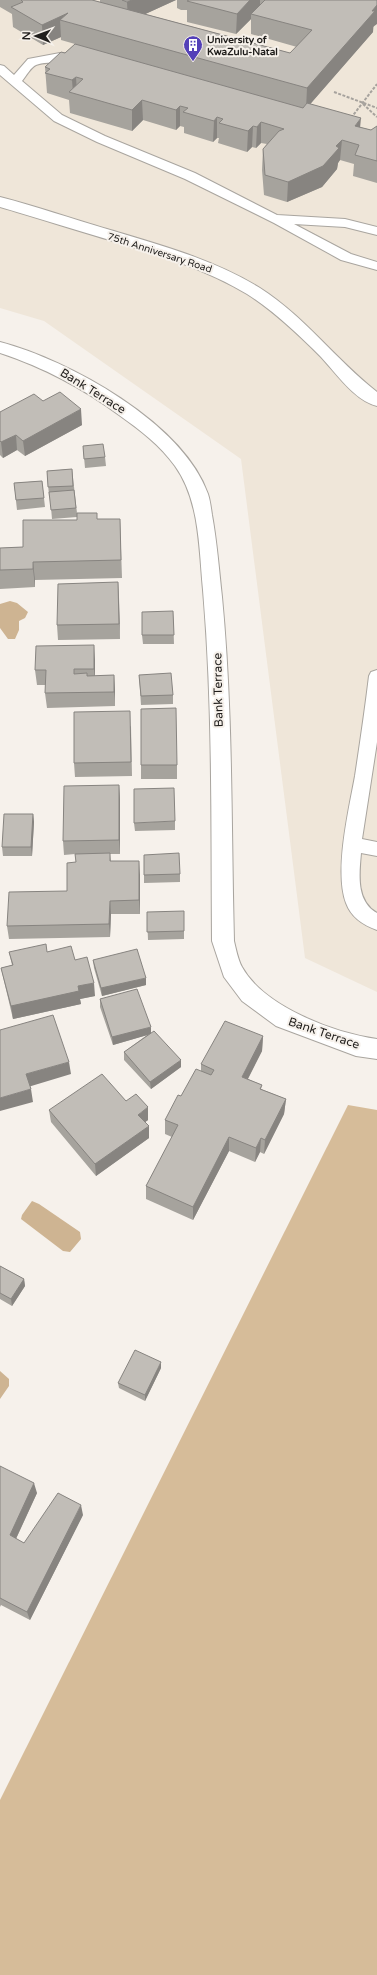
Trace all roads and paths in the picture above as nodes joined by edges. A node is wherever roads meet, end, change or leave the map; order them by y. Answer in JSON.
{"nodes":[{"id":1,"x":89,"y":60,"type":"edge"},
{"id":2,"x":0,"y":69,"type":"edge"},
{"id":3,"x":14,"y":82,"type":"junction"},
{"id":4,"x":377,"y":84,"type":"edge"},
{"id":5,"x":334,"y":92,"type":"dead end"},
{"id":6,"x":362,"y":103,"type":"junction"},
{"id":7,"x":377,"y":108,"type":"edge"},
{"id":8,"x":377,"y":117,"type":"edge"},
{"id":9,"x":351,"y":118,"type":"edge"},
{"id":10,"x":0,"y":202,"type":"edge"},
{"id":11,"x":274,"y":219,"type":"junction"},
{"id":12,"x":377,"y":231,"type":"edge"},
{"id":13,"x":377,"y":266,"type":"edge"},
{"id":14,"x":0,"y":347,"type":"edge"},
{"id":15,"x":354,"y":384,"type":"junction"},
{"id":16,"x":377,"y":389,"type":"edge"},
{"id":17,"x":377,"y":401,"type":"edge"},
{"id":18,"x":377,"y":676,"type":"edge"},
{"id":19,"x":375,"y":717,"type":"edge"},
{"id":20,"x":370,"y":779,"type":"edge"},
{"id":21,"x":353,"y":846,"type":"junction"},
{"id":22,"x":377,"y":849,"type":"edge"},
{"id":23,"x":377,"y":922,"type":"edge"},
{"id":24,"x":377,"y":1049,"type":"edge"}],
"edges":[{"from":1,"to":3,"type":"lane"},
{"from":2,"to":3,"type":"lane"},
{"from":3,"to":11,"type":"lane"},
{"from":4,"to":6,"type":"path"},
{"from":5,"to":6,"type":"path"},
{"from":6,"to":7,"type":"path"},
{"from":6,"to":8,"type":"path"},
{"from":6,"to":9,"type":"path"},
{"from":10,"to":15,"type":"street","name":"75th Anniversary Road"},
{"from":11,"to":12,"type":"lane"},
{"from":11,"to":13,"type":"lane"},
{"from":14,"to":24,"type":"street","name":"Bank Terrace"},
{"from":15,"to":16,"type":"street"},
{"from":15,"to":17,"type":"street","name":"75th Anniversary Road"},
{"from":18,"to":19,"type":"lane"},
{"from":19,"to":20,"type":"lane"},
{"from":20,"to":21,"type":"lane"},
{"from":21,"to":22,"type":"lane"},
{"from":21,"to":23,"type":"lane"}]}
